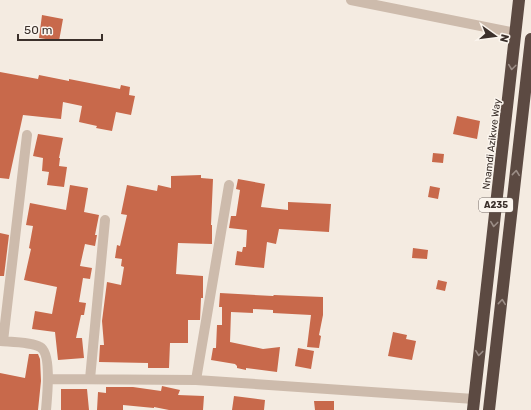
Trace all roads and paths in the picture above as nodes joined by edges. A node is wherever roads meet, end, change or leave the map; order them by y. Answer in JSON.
{"nodes":[{"id":1,"x":350,"y":0,"type":"edge"},
{"id":2,"x":519,"y":0,"type":"edge"},
{"id":3,"x":516,"y":33,"type":"junction"},
{"id":4,"x":531,"y":39,"type":"edge"},
{"id":5,"x":27,"y":135,"type":"dead end"},
{"id":6,"x":229,"y":185,"type":"dead end"},
{"id":7,"x":105,"y":220,"type":"dead end"},
{"id":8,"x":1,"y":341,"type":"edge"},
{"id":9,"x":49,"y":378,"type":"junction"},
{"id":10,"x":90,"y":379,"type":"junction"},
{"id":11,"x":196,"y":380,"type":"junction"},
{"id":12,"x":473,"y":405,"type":"edge"},
{"id":13,"x":46,"y":410,"type":"edge"},
{"id":14,"x":489,"y":410,"type":"edge"}],
"edges":[{"from":1,"to":3,"type":"street"},
{"from":2,"to":3,"type":"highway","name":"Nnamdi Azikwe Way","number":"A235"},
{"from":3,"to":12,"type":"highway","name":"Nnamdi Azikwe Way","number":"A235","one_way":true},
{"from":14,"to":4,"type":"highway","number":"A235","one_way":true},
{"from":5,"to":8,"type":"street"},
{"from":6,"to":11,"type":"street"},
{"from":7,"to":10,"type":"street"},
{"from":8,"to":9,"type":"street"},
{"from":9,"to":10,"type":"street"},
{"from":9,"to":13,"type":"street"},
{"from":10,"to":11,"type":"street"},
{"from":11,"to":12,"type":"street"}]}
